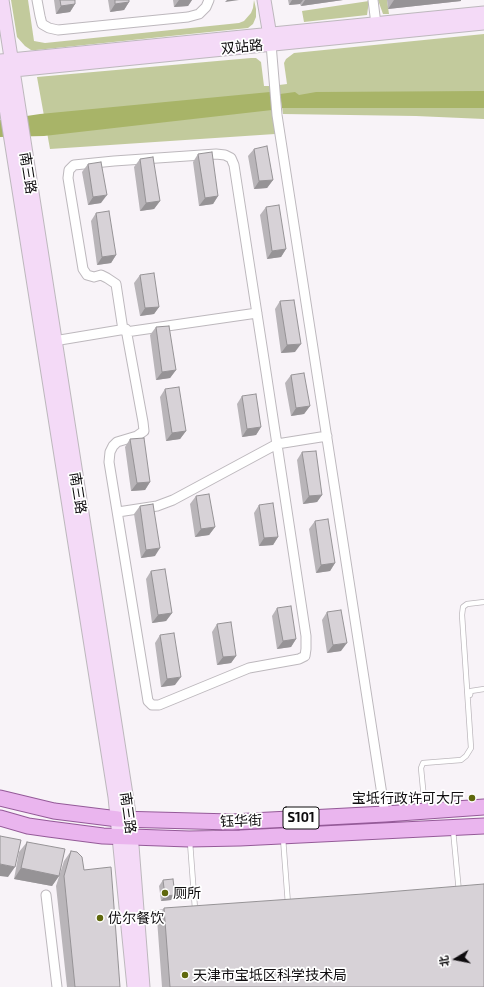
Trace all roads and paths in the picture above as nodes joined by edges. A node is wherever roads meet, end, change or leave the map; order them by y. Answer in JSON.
{"nodes":[{"id":1,"x":2,"y":0,"type":"edge"},
{"id":2,"x":37,"y":0,"type":"edge"},
{"id":3,"x":209,"y":0,"type":"edge"},
{"id":4,"x":264,"y":0,"type":"edge"},
{"id":5,"x":373,"y":0,"type":"edge"},
{"id":6,"x":484,"y":13,"type":"edge"},
{"id":7,"x":484,"y":23,"type":"edge"},
{"id":8,"x":376,"y":24,"type":"junction"},
{"id":9,"x":270,"y":39,"type":"junction"},
{"id":10,"x":4,"y":68,"type":"edge"},
{"id":11,"x":3,"y":110,"type":"edge"},
{"id":12,"x":257,"y":312,"type":"junction"},
{"id":13,"x":125,"y":331,"type":"junction"},
{"id":14,"x":54,"y":341,"type":"junction"},
{"id":15,"x":327,"y":436,"type":"junction"},
{"id":16,"x":277,"y":444,"type":"junction"},
{"id":17,"x":118,"y":512,"type":"junction"},
{"id":18,"x":484,"y":602,"type":"edge"},
{"id":19,"x":484,"y":689,"type":"edge"},
{"id":20,"x":468,"y":698,"type":"junction"},
{"id":21,"x":0,"y":798,"type":"edge"},
{"id":22,"x":484,"y":807,"type":"edge"},
{"id":23,"x":425,"y":810,"type":"junction"},
{"id":24,"x":386,"y":814,"type":"junction"},
{"id":25,"x":0,"y":818,"type":"edge"},
{"id":26,"x":124,"y":819,"type":"junction"},
{"id":27,"x":484,"y":826,"type":"edge"},
{"id":28,"x":453,"y":828,"type":"junction"},
{"id":29,"x":283,"y":836,"type":"junction"},
{"id":30,"x":126,"y":838,"type":"junction"},
{"id":31,"x":189,"y":840,"type":"junction"},
{"id":32,"x":46,"y":895,"type":"dead end"},
{"id":33,"x":459,"y":895,"type":"edge"},
{"id":34,"x":288,"y":908,"type":"edge"},
{"id":35,"x":188,"y":910,"type":"edge"},
{"id":36,"x":174,"y":911,"type":"edge"},
{"id":37,"x":137,"y":915,"type":"junction"},
{"id":38,"x":57,"y":987,"type":"edge"},
{"id":39,"x":134,"y":987,"type":"edge"},
{"id":40,"x":143,"y":987,"type":"edge"}],
"edges":[{"from":1,"to":10,"type":"street","name":"南三路"},
{"from":2,"to":3,"type":"street"},
{"from":4,"to":9,"type":"street"},
{"from":5,"to":8,"type":"street"},
{"from":6,"to":8,"type":"street","name":"双站路"},
{"from":7,"to":9,"type":"street","name":"双站路"},
{"from":8,"to":9,"type":"street","name":"双站路"},
{"from":9,"to":10,"type":"street","name":"双站路"},
{"from":9,"to":15,"type":"street"},
{"from":10,"to":11,"type":"street","name":"南三路"},
{"from":10,"to":14,"type":"street","name":"南三路"},
{"from":11,"to":26,"type":"street","name":"南三路"},
{"from":12,"to":13,"type":"street"},
{"from":12,"to":13,"type":"street"},
{"from":12,"to":16,"type":"street"},
{"from":13,"to":14,"type":"street"},
{"from":13,"to":17,"type":"street"},
{"from":14,"to":26,"type":"street","name":"南三路"},
{"from":15,"to":16,"type":"street"},
{"from":15,"to":24,"type":"street"},
{"from":16,"to":17,"type":"street"},
{"from":16,"to":17,"type":"street"},
{"from":18,"to":20,"type":"lane"},
{"from":19,"to":20,"type":"lane"},
{"from":20,"to":23,"type":"lane"},
{"from":21,"to":26,"type":"main road","name":"钰华街","number":"S101"},
{"from":22,"to":23,"type":"main road","name":"钰华街","number":"S101"},
{"from":23,"to":24,"type":"main road","name":"钰华街","number":"S101"},
{"from":24,"to":26,"type":"main road","name":"钰华街","number":"S101"},
{"from":25,"to":30,"type":"main road","name":"钰华街","number":"S101"},
{"from":26,"to":30,"type":"street","name":"南三路"},
{"from":27,"to":28,"type":"main road","name":"钰华街","number":"S101"},
{"from":28,"to":29,"type":"main road","name":"钰华街","number":"S101"},
{"from":28,"to":33,"type":"lane"},
{"from":29,"to":31,"type":"main road","name":"钰华街","number":"S101"},
{"from":29,"to":34,"type":"lane"},
{"from":30,"to":31,"type":"main road","name":"钰华街","number":"S101"},
{"from":30,"to":37,"type":"street","name":"南三路"},
{"from":30,"to":39,"type":"street","name":"南三路"},
{"from":31,"to":35,"type":"lane"},
{"from":32,"to":38,"type":"street"},
{"from":36,"to":37,"type":"lane"},
{"from":37,"to":40,"type":"street","name":"南三路"}]}
